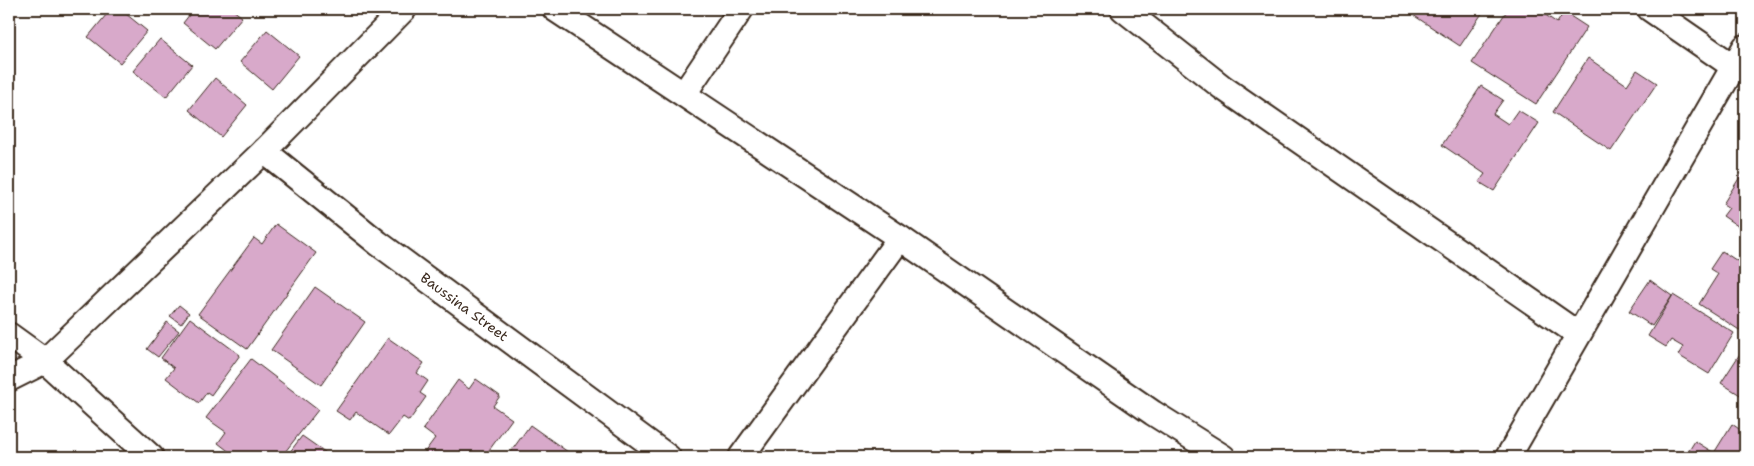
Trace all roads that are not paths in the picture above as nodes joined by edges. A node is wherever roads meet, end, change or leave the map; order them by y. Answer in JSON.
{"nodes":[{"id":1,"x":404,"y":9,"type":"edge"},
{"id":2,"x":555,"y":9,"type":"edge"},
{"id":3,"x":741,"y":9,"type":"edge"},
{"id":4,"x":1123,"y":9,"type":"edge"},
{"id":5,"x":1650,"y":9,"type":"edge"},
{"id":6,"x":1739,"y":57,"type":"edge"},
{"id":7,"x":684,"y":94,"type":"junction"},
{"id":8,"x":264,"y":151,"type":"junction"},
{"id":9,"x":900,"y":238,"type":"junction"},
{"id":10,"x":1578,"y":334,"type":"junction"},
{"id":11,"x":9,"y":335,"type":"edge"},
{"id":12,"x":45,"y":361,"type":"junction"},
{"id":13,"x":9,"y":379,"type":"edge"},
{"id":14,"x":151,"y":457,"type":"edge"},
{"id":15,"x":668,"y":457,"type":"edge"},
{"id":16,"x":741,"y":457,"type":"edge"},
{"id":17,"x":1223,"y":457,"type":"edge"},
{"id":18,"x":1508,"y":457,"type":"edge"}],
"edges":[{"from":1,"to":8,"type":"street"},
{"from":2,"to":7,"type":"street"},
{"from":3,"to":7,"type":"street"},
{"from":4,"to":10,"type":"street"},
{"from":5,"to":6,"type":"street"},
{"from":6,"to":10,"type":"street"},
{"from":7,"to":9,"type":"street"},
{"from":8,"to":12,"type":"street"},
{"from":8,"to":15,"type":"street","name":"Baussina Street"},
{"from":9,"to":16,"type":"street"},
{"from":9,"to":17,"type":"street"},
{"from":10,"to":18,"type":"street"},
{"from":11,"to":12,"type":"street"},
{"from":12,"to":13,"type":"street"},
{"from":12,"to":14,"type":"street"}]}
